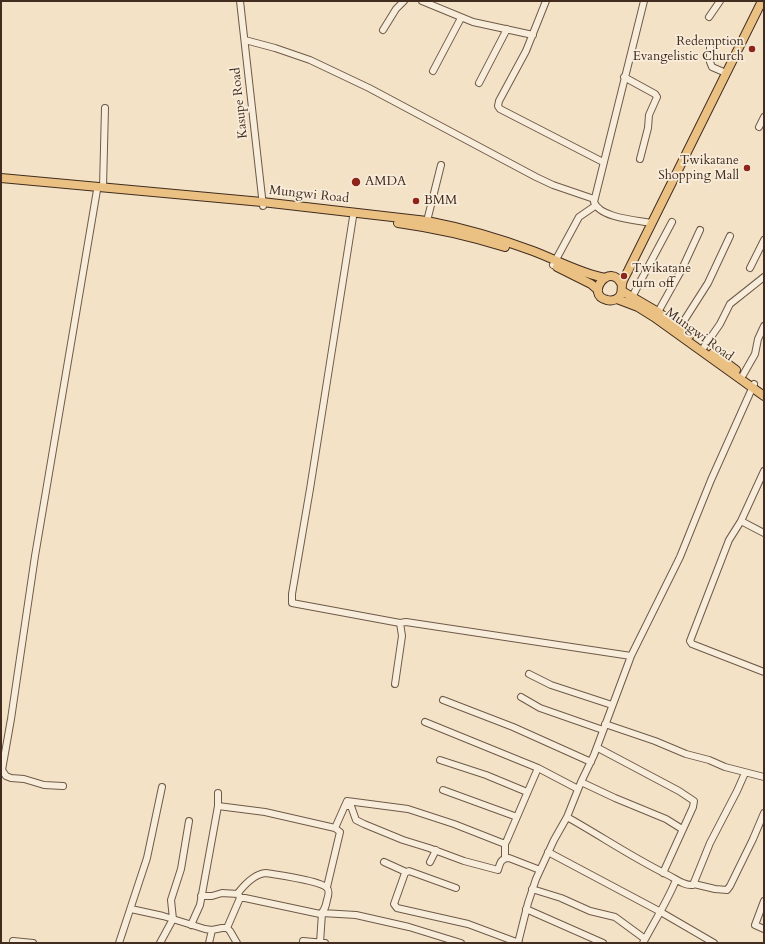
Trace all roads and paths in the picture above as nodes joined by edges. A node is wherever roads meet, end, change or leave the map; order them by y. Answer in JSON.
{"nodes":[{"id":1,"x":240,"y":1,"type":"edge"},
{"id":2,"x":404,"y":1,"type":"edge"},
{"id":3,"x":422,"y":1,"type":"edge"},
{"id":4,"x":546,"y":1,"type":"edge"},
{"id":5,"x":644,"y":1,"type":"edge"},
{"id":6,"x":720,"y":1,"type":"edge"},
{"id":7,"x":762,"y":5,"type":"edge"},
{"id":8,"x":709,"y":17,"type":"dead end"},
{"id":9,"x":461,"y":18,"type":"junction"},
{"id":10,"x":383,"y":30,"type":"dead end"},
{"id":11,"x":507,"y":30,"type":"junction"},
{"id":12,"x":533,"y":35,"type":"junction"},
{"id":13,"x":244,"y":40,"type":"junction"},
{"id":14,"x":710,"y":47,"type":"dead end"},
{"id":15,"x":433,"y":71,"type":"dead end"},
{"id":16,"x":726,"y":73,"type":"junction"},
{"id":17,"x":624,"y":77,"type":"junction"},
{"id":18,"x":479,"y":83,"type":"dead end"},
{"id":19,"x":104,"y":108,"type":"dead end"},
{"id":20,"x":764,"y":117,"type":"edge"},
{"id":21,"x":759,"y":127,"type":"dead end"},
{"id":22,"x":640,"y":159,"type":"dead end"},
{"id":23,"x":603,"y":162,"type":"junction"},
{"id":24,"x":441,"y":165,"type":"dead end"},
{"id":25,"x":1,"y":178,"type":"edge"},
{"id":26,"x":1,"y":181,"type":"edge"},
{"id":27,"x":100,"y":189,"type":"junction"},
{"id":28,"x":594,"y":199,"type":"junction"},
{"id":29,"x":263,"y":204,"type":"junction"},
{"id":30,"x":595,"y":206,"type":"junction"},
{"id":31,"x":353,"y":217,"type":"junction"},
{"id":32,"x":427,"y":221,"type":"junction"},
{"id":33,"x":672,"y":222,"type":"dead end"},
{"id":34,"x":652,"y":223,"type":"junction"},
{"id":35,"x":700,"y":230,"type":"dead end"},
{"id":36,"x":730,"y":236,"type":"dead end"},
{"id":37,"x":764,"y":240,"type":"edge"},
{"id":38,"x":554,"y":263,"type":"junction"},
{"id":39,"x":750,"y":268,"type":"dead end"},
{"id":40,"x":628,"y":271,"type":"junction"},
{"id":41,"x":605,"y":278,"type":"junction"},
{"id":42,"x":616,"y":278,"type":"junction"},
{"id":43,"x":764,"y":278,"type":"edge"},
{"id":44,"x":622,"y":288,"type":"junction"},
{"id":45,"x":598,"y":290,"type":"junction"},
{"id":46,"x":632,"y":297,"type":"junction"},
{"id":47,"x":617,"y":299,"type":"junction"},
{"id":48,"x":658,"y":312,"type":"junction"},
{"id":49,"x":764,"y":326,"type":"edge"},
{"id":50,"x":680,"y":327,"type":"junction"},
{"id":51,"x":704,"y":347,"type":"junction"},
{"id":52,"x":742,"y":375,"type":"junction"},
{"id":53,"x":753,"y":386,"type":"junction"},
{"id":54,"x":764,"y":391,"type":"edge"},
{"id":55,"x":764,"y":396,"type":"edge"},
{"id":56,"x":764,"y":472,"type":"edge"},
{"id":57,"x":741,"y":521,"type":"junction"},
{"id":58,"x":764,"y":533,"type":"edge"},
{"id":59,"x":400,"y":623,"type":"junction"},
{"id":60,"x":631,"y":656,"type":"junction"},
{"id":61,"x":764,"y":672,"type":"edge"},
{"id":62,"x":529,"y":674,"type":"dead end"},
{"id":63,"x":395,"y":684,"type":"dead end"},
{"id":64,"x":521,"y":696,"type":"dead end"},
{"id":65,"x":444,"y":700,"type":"dead end"},
{"id":66,"x":612,"y":705,"type":"junction"},
{"id":67,"x":424,"y":722,"type":"dead end"},
{"id":68,"x":604,"y":727,"type":"junction"},
{"id":69,"x":598,"y":748,"type":"junction"},
{"id":70,"x":440,"y":760,"type":"dead end"},
{"id":71,"x":591,"y":762,"type":"junction"},
{"id":72,"x":538,"y":768,"type":"junction"},
{"id":73,"x":745,"y":773,"type":"junction"},
{"id":74,"x":764,"y":778,"type":"edge"},
{"id":75,"x":581,"y":782,"type":"junction"},
{"id":76,"x":63,"y":786,"type":"dead end"},
{"id":77,"x":162,"y":787,"type":"dead end"},
{"id":78,"x":578,"y":789,"type":"junction"},
{"id":79,"x":443,"y":790,"type":"dead end"},
{"id":80,"x":527,"y":792,"type":"junction"},
{"id":81,"x":218,"y":793,"type":"dead end"},
{"id":82,"x":218,"y":806,"type":"junction"},
{"id":83,"x":345,"y":806,"type":"junction"},
{"id":84,"x":764,"y":813,"type":"edge"},
{"id":85,"x":567,"y":816,"type":"junction"},
{"id":86,"x":517,"y":817,"type":"junction"},
{"id":87,"x":189,"y":821,"type":"dead end"},
{"id":88,"x":335,"y":828,"type":"junction"},
{"id":89,"x":682,"y":829,"type":"junction"},
{"id":90,"x":505,"y":844,"type":"junction"},
{"id":91,"x":436,"y":850,"type":"junction"},
{"id":92,"x":548,"y":852,"type":"junction"},
{"id":93,"x":505,"y":858,"type":"junction"},
{"id":94,"x":384,"y":862,"type":"dead end"},
{"id":95,"x":430,"y":862,"type":"dead end"},
{"id":96,"x":540,"y":870,"type":"junction"},
{"id":97,"x":406,"y":872,"type":"junction"},
{"id":98,"x":663,"y":872,"type":"junction"},
{"id":99,"x":676,"y":880,"type":"junction"},
{"id":100,"x":694,"y":884,"type":"junction"},
{"id":101,"x":327,"y":887,"type":"junction"},
{"id":102,"x":456,"y":888,"type":"dead end"},
{"id":103,"x":532,"y":889,"type":"junction"},
{"id":104,"x":201,"y":896,"type":"junction"},
{"id":105,"x":239,"y":896,"type":"junction"},
{"id":106,"x":764,"y":901,"type":"edge"},
{"id":107,"x":131,"y":909,"type":"junction"},
{"id":108,"x":526,"y":909,"type":"junction"},
{"id":109,"x":659,"y":911,"type":"junction"},
{"id":110,"x":322,"y":912,"type":"junction"},
{"id":111,"x":172,"y":919,"type":"junction"},
{"id":112,"x":191,"y":925,"type":"junction"},
{"id":113,"x":227,"y":928,"type":"junction"},
{"id":114,"x":764,"y":929,"type":"edge"},
{"id":115,"x":212,"y":930,"type":"junction"},
{"id":116,"x":12,"y":941,"type":"dead end"},
{"id":117,"x":303,"y":941,"type":"dead end"},
{"id":118,"x":644,"y":941,"type":"edge"},
{"id":119,"x":33,"y":943,"type":"edge"},
{"id":120,"x":120,"y":943,"type":"edge"},
{"id":121,"x":160,"y":943,"type":"edge"},
{"id":122,"x":209,"y":943,"type":"edge"},
{"id":123,"x":237,"y":943,"type":"edge"},
{"id":124,"x":322,"y":943,"type":"edge"},
{"id":125,"x":461,"y":943,"type":"edge"},
{"id":126,"x":518,"y":943,"type":"edge"},
{"id":127,"x":603,"y":943,"type":"edge"},
{"id":128,"x":714,"y":943,"type":"edge"}],
"edges":[{"from":1,"to":13,"type":"street","name":"Kasupe Road"},
{"from":2,"to":10,"type":"street"},
{"from":3,"to":9,"type":"street"},
{"from":4,"to":12,"type":"street"},
{"from":5,"to":17,"type":"street"},
{"from":6,"to":8,"type":"street"},
{"from":7,"to":16,"type":"main road"},
{"from":9,"to":11,"type":"street"},
{"from":9,"to":15,"type":"street"},
{"from":11,"to":12,"type":"street"},
{"from":11,"to":18,"type":"street"},
{"from":12,"to":23,"type":"street"},
{"from":13,"to":28,"type":"street"},
{"from":13,"to":29,"type":"street","name":"Kasupe Road"},
{"from":14,"to":16,"type":"street"},
{"from":16,"to":34,"type":"main road"},
{"from":17,"to":22,"type":"street"},
{"from":17,"to":23,"type":"street"},
{"from":19,"to":27,"type":"street"},
{"from":20,"to":21,"type":"street"},
{"from":23,"to":28,"type":"street"},
{"from":24,"to":32,"type":"street"},
{"from":25,"to":27,"type":"main road","name":"Mungwi Road"},
{"from":26,"to":27,"type":"main road","name":"Mungwi Road"},
{"from":27,"to":29,"type":"main road","name":"Mungwi Road"},
{"from":27,"to":76,"type":"street"},
{"from":28,"to":30,"type":"street"},
{"from":29,"to":31,"type":"main road","name":"Mungwi Road"},
{"from":29,"to":32,"type":"main road","name":"Mungwi Road"},
{"from":30,"to":34,"type":"street"},
{"from":30,"to":38,"type":"street"},
{"from":31,"to":38,"type":"main road","name":"Mungwi Road"},
{"from":31,"to":59,"type":"street"},
{"from":32,"to":38,"type":"main road","name":"Mungwi Road"},
{"from":33,"to":46,"type":"street"},
{"from":34,"to":40,"type":"main road"},
{"from":35,"to":48,"type":"street"},
{"from":36,"to":50,"type":"street"},
{"from":37,"to":39,"type":"street"},
{"from":38,"to":41,"type":"main road","name":"Mungwi Road"},
{"from":38,"to":45,"type":"main road","name":"Mungwi Road"},
{"from":40,"to":42,"type":"main road"},
{"from":40,"to":44,"type":"main road"},
{"from":41,"to":42,"type":"main road"},
{"from":41,"to":45,"type":"main road"},
{"from":42,"to":44,"type":"main road"},
{"from":43,"to":51,"type":"street"},
{"from":44,"to":46,"type":"main road","name":"Mungwi Road"},
{"from":44,"to":47,"type":"main road"},
{"from":45,"to":47,"type":"main road"},
{"from":46,"to":48,"type":"main road","name":"Mungwi Road"},
{"from":47,"to":53,"type":"main road","name":"Mungwi Road"},
{"from":48,"to":50,"type":"main road","name":"Mungwi Road"},
{"from":49,"to":52,"type":"street"},
{"from":50,"to":51,"type":"main road","name":"Mungwi Road"},
{"from":51,"to":52,"type":"main road","name":"Mungwi Road"},
{"from":52,"to":53,"type":"main road","name":"Mungwi Road"},
{"from":53,"to":54,"type":"main road","name":"Mungwi Road"},
{"from":53,"to":55,"type":"main road","name":"Mungwi Road"},
{"from":53,"to":60,"type":"street"},
{"from":56,"to":57,"type":"street"},
{"from":57,"to":58,"type":"street"},
{"from":57,"to":61,"type":"street"},
{"from":59,"to":60,"type":"street"},
{"from":59,"to":63,"type":"street"},
{"from":60,"to":66,"type":"street"},
{"from":62,"to":66,"type":"street"},
{"from":64,"to":68,"type":"street"},
{"from":65,"to":71,"type":"street"},
{"from":66,"to":68,"type":"street"},
{"from":67,"to":72,"type":"street"},
{"from":68,"to":69,"type":"street"},
{"from":68,"to":73,"type":"street"},
{"from":69,"to":71,"type":"street"},
{"from":69,"to":89,"type":"street"},
{"from":70,"to":80,"type":"street"},
{"from":71,"to":75,"type":"street"},
{"from":72,"to":78,"type":"street"},
{"from":72,"to":80,"type":"street"},
{"from":73,"to":74,"type":"street"},
{"from":73,"to":100,"type":"street"},
{"from":75,"to":78,"type":"street"},
{"from":75,"to":89,"type":"street"},
{"from":77,"to":107,"type":"street"},
{"from":78,"to":85,"type":"street"},
{"from":79,"to":86,"type":"street"},
{"from":80,"to":86,"type":"street"},
{"from":81,"to":82,"type":"street"},
{"from":82,"to":88,"type":"street"},
{"from":82,"to":104,"type":"street"},
{"from":83,"to":88,"type":"street"},
{"from":83,"to":90,"type":"street"},
{"from":83,"to":91,"type":"street"},
{"from":84,"to":100,"type":"street"},
{"from":85,"to":92,"type":"street"},
{"from":85,"to":98,"type":"street"},
{"from":86,"to":90,"type":"street"},
{"from":87,"to":111,"type":"street"},
{"from":88,"to":101,"type":"street"},
{"from":89,"to":98,"type":"street"},
{"from":90,"to":93,"type":"street"},
{"from":91,"to":93,"type":"street"},
{"from":91,"to":95,"type":"street"},
{"from":92,"to":96,"type":"street"},
{"from":92,"to":109,"type":"street"},
{"from":93,"to":96,"type":"street"},
{"from":94,"to":97,"type":"street"},
{"from":96,"to":103,"type":"street"},
{"from":97,"to":102,"type":"street"},
{"from":97,"to":126,"type":"street"},
{"from":98,"to":99,"type":"street"},
{"from":99,"to":100,"type":"street"},
{"from":99,"to":109,"type":"street"},
{"from":101,"to":105,"type":"street"},
{"from":101,"to":110,"type":"street"},
{"from":103,"to":108,"type":"street"},
{"from":103,"to":118,"type":"street"},
{"from":104,"to":105,"type":"street"},
{"from":104,"to":112,"type":"street"},
{"from":105,"to":110,"type":"street"},
{"from":105,"to":113,"type":"street"},
{"from":106,"to":114,"type":"street"},
{"from":107,"to":111,"type":"street"},
{"from":107,"to":120,"type":"street"},
{"from":108,"to":126,"type":"street"},
{"from":108,"to":127,"type":"street"},
{"from":109,"to":118,"type":"street"},
{"from":109,"to":128,"type":"street"},
{"from":110,"to":124,"type":"street"},
{"from":110,"to":125,"type":"street"},
{"from":111,"to":112,"type":"street"},
{"from":111,"to":121,"type":"street"},
{"from":112,"to":115,"type":"street"},
{"from":113,"to":115,"type":"street"},
{"from":113,"to":123,"type":"street"},
{"from":115,"to":122,"type":"street"},
{"from":116,"to":119,"type":"street"},
{"from":117,"to":124,"type":"street"}]}
